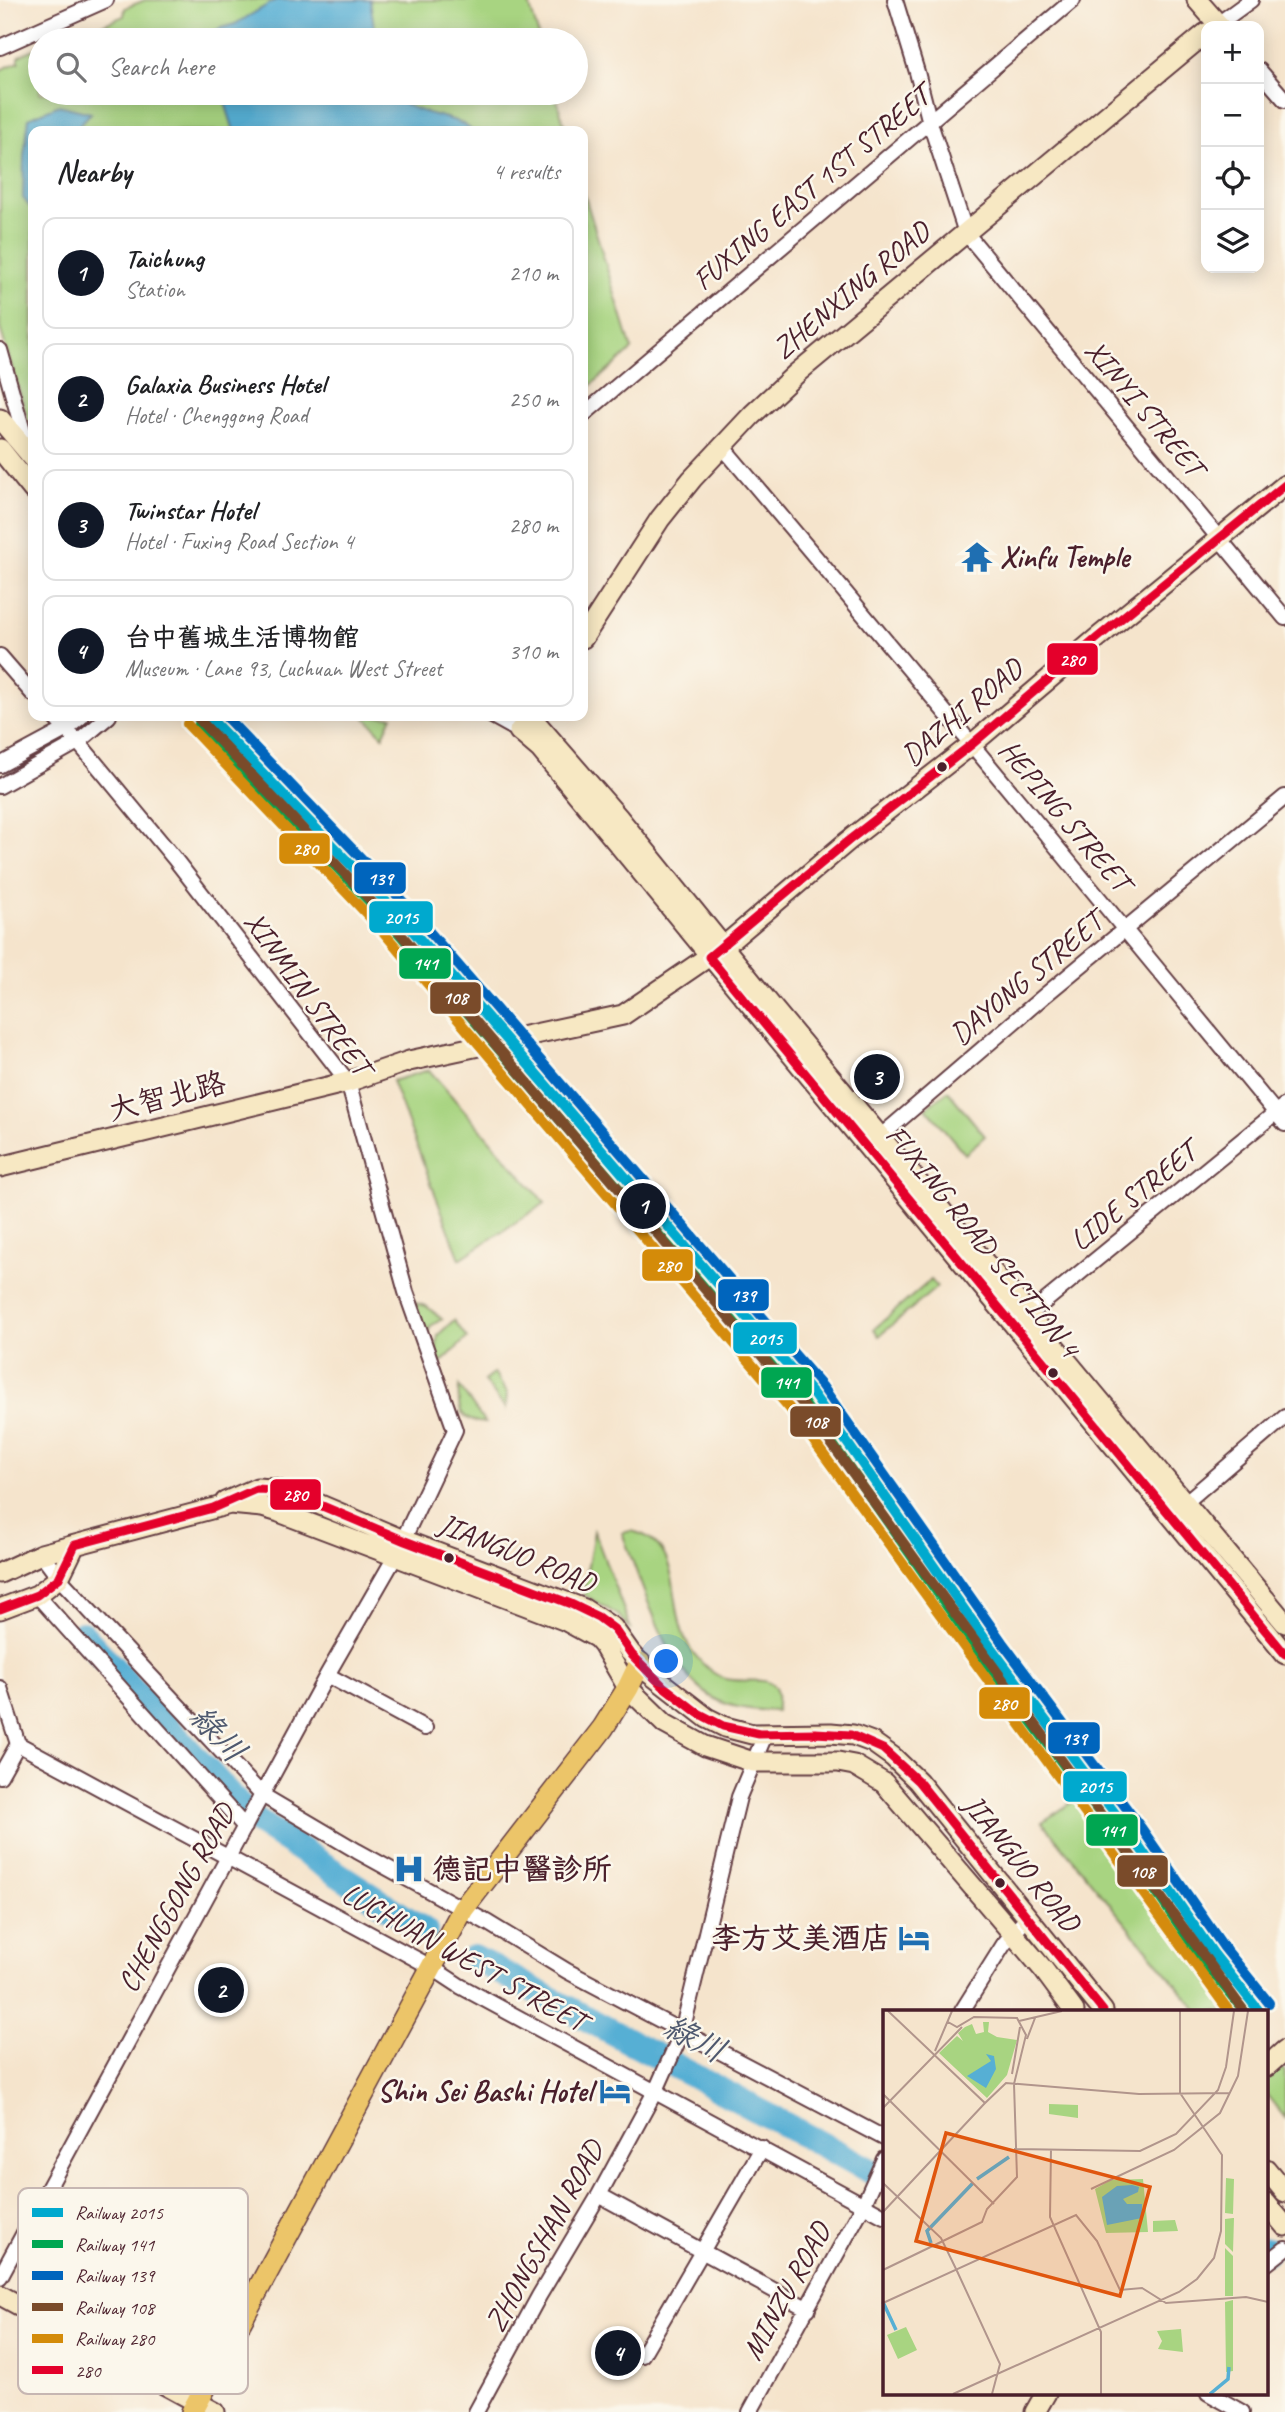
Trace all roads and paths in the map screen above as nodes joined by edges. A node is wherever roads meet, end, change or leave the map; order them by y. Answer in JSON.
{"nodes":[{"id":1,"x":106,"y":0,"type":"edge"},
{"id":2,"x":895,"y":0,"type":"edge"},
{"id":3,"x":1073,"y":0,"type":"edge"},
{"id":4,"x":1197,"y":0,"type":"edge"},
{"id":5,"x":1251,"y":0,"type":"edge"},
{"id":6,"x":1211,"y":21,"type":"edge"},
{"id":7,"x":1223,"y":21,"type":"edge"},
{"id":8,"x":43,"y":28,"type":"edge"},
{"id":9,"x":28,"y":35,"type":"edge"},
{"id":10,"x":1201,"y":39,"type":"edge"},
{"id":11,"x":0,"y":47,"type":"edge"},
{"id":12,"x":1264,"y":76,"type":"edge"},
{"id":13,"x":1285,"y":100,"type":"edge"},
{"id":14,"x":930,"y":123,"type":"junction"},
{"id":15,"x":966,"y":233,"type":"junction"},
{"id":16,"x":0,"y":350,"type":"edge"},
{"id":17,"x":588,"y":411,"type":"edge"},
{"id":18,"x":0,"y":419,"type":"edge"},
{"id":19,"x":722,"y":445,"type":"junction"},
{"id":20,"x":28,"y":446,"type":"edge"},
{"id":21,"x":0,"y":449,"type":"edge"},
{"id":22,"x":28,"y":452,"type":"edge"},
{"id":23,"x":28,"y":484,"type":"edge"},
{"id":24,"x":1285,"y":485,"type":"edge"},
{"id":25,"x":1219,"y":538,"type":"junction"},
{"id":26,"x":1285,"y":618,"type":"edge"},
{"id":27,"x":588,"y":630,"type":"edge"},
{"id":28,"x":0,"y":656,"type":"edge"},
{"id":29,"x":28,"y":688,"type":"edge"},
{"id":30,"x":57,"y":721,"type":"edge"},
{"id":31,"x":76,"y":721,"type":"edge"},
{"id":32,"x":103,"y":721,"type":"edge"},
{"id":33,"x":528,"y":721,"type":"edge"},
{"id":34,"x":65,"y":730,"type":"junction"},
{"id":35,"x":78,"y":742,"type":"junction"},
{"id":36,"x":971,"y":745,"type":"junction"},
{"id":37,"x":0,"y":765,"type":"edge"},
{"id":38,"x":0,"y":786,"type":"edge"},
{"id":39,"x":1285,"y":797,"type":"edge"},
{"id":40,"x":1126,"y":929,"type":"junction"},
{"id":41,"x":717,"y":951,"type":"junction"},
{"id":42,"x":348,"y":1082,"type":"junction"},
{"id":43,"x":1282,"y":1114,"type":"edge"},
{"id":44,"x":874,"y":1142,"type":"junction"},
{"id":45,"x":0,"y":1167,"type":"edge"},
{"id":46,"x":1022,"y":1320,"type":"junction"},
{"id":47,"x":1285,"y":1417,"type":"edge"},
{"id":48,"x":455,"y":1430,"type":"joint"},
{"id":49,"x":1185,"y":1503,"type":"junction"},
{"id":50,"x":1169,"y":1515,"type":"junction"},
{"id":51,"x":75,"y":1545,"type":"junction"},
{"id":52,"x":399,"y":1549,"type":"junction"},
{"id":53,"x":41,"y":1554,"type":"junction"},
{"id":54,"x":0,"y":1573,"type":"edge"},
{"id":55,"x":59,"y":1578,"type":"junction"},
{"id":56,"x":37,"y":1595,"type":"junction"},
{"id":57,"x":0,"y":1609,"type":"edge"},
{"id":58,"x":1285,"y":1623,"type":"edge"},
{"id":59,"x":1285,"y":1654,"type":"edge"},
{"id":60,"x":640,"y":1663,"type":"junction"},
{"id":61,"x":327,"y":1675,"type":"junction"},
{"id":62,"x":0,"y":1688,"type":"edge"},
{"id":63,"x":628,"y":1688,"type":"junction"},
{"id":64,"x":425,"y":1728,"type":"dead end"},
{"id":65,"x":765,"y":1735,"type":"junction"},
{"id":66,"x":18,"y":1744,"type":"junction"},
{"id":67,"x":754,"y":1762,"type":"junction"},
{"id":68,"x":0,"y":1776,"type":"edge"},
{"id":69,"x":262,"y":1795,"type":"junction"},
{"id":70,"x":245,"y":1827,"type":"junction"},
{"id":71,"x":228,"y":1858,"type":"junction"},
{"id":72,"x":460,"y":1914,"type":"junction"},
{"id":73,"x":1027,"y":1918,"type":"junction"},
{"id":74,"x":1012,"y":1933,"type":"junction"},
{"id":75,"x":433,"y":1963,"type":"junction"},
{"id":76,"x":963,"y":2010,"type":"edge"},
{"id":77,"x":1073,"y":2010,"type":"edge"},
{"id":78,"x":1102,"y":2010,"type":"edge"},
{"id":79,"x":682,"y":2032,"type":"junction"},
{"id":80,"x":1285,"y":2050,"type":"edge"},
{"id":81,"x":1268,"y":2065,"type":"edge"},
{"id":82,"x":656,"y":2089,"type":"junction"},
{"id":83,"x":883,"y":2137,"type":"edge"},
{"id":84,"x":762,"y":2148,"type":"junction"},
{"id":85,"x":883,"y":2161,"type":"edge"},
{"id":86,"x":1268,"y":2171,"type":"edge"},
{"id":87,"x":48,"y":2188,"type":"edge"},
{"id":88,"x":1285,"y":2192,"type":"edge"},
{"id":89,"x":599,"y":2195,"type":"junction"},
{"id":90,"x":865,"y":2200,"type":"junction"},
{"id":91,"x":1268,"y":2205,"type":"edge"},
{"id":92,"x":883,"y":2216,"type":"edge"},
{"id":93,"x":1285,"y":2226,"type":"edge"},
{"id":94,"x":18,"y":2244,"type":"edge"},
{"id":95,"x":1285,"y":2249,"type":"edge"},
{"id":96,"x":704,"y":2251,"type":"junction"},
{"id":97,"x":1268,"y":2262,"type":"edge"},
{"id":98,"x":0,"y":2277,"type":"edge"},
{"id":99,"x":0,"y":2295,"type":"edge"},
{"id":100,"x":18,"y":2305,"type":"edge"},
{"id":101,"x":808,"y":2309,"type":"junction"},
{"id":102,"x":248,"y":2319,"type":"edge"},
{"id":103,"x":642,"y":2355,"type":"dead end"},
{"id":104,"x":175,"y":2394,"type":"edge"},
{"id":105,"x":1045,"y":2394,"type":"edge"},
{"id":106,"x":1210,"y":2394,"type":"edge"},
{"id":107,"x":201,"y":2409,"type":"edge"},
{"id":108,"x":476,"y":2412,"type":"edge"},
{"id":109,"x":750,"y":2412,"type":"edge"},
{"id":110,"x":1035,"y":2412,"type":"edge"},
{"id":111,"x":1242,"y":2412,"type":"edge"}],
"edges":[{"from":1,"to":8,"type":"street"},
{"from":2,"to":14,"type":"street"},
{"from":3,"to":14,"type":"street","name":"FUXING EAST 1ST STREET"},
{"from":4,"to":6,"type":"main road"},
{"from":5,"to":7,"type":"street"},
{"from":9,"to":11,"type":"street"},
{"from":10,"to":15,"type":"main road","name":"ZHENXING ROAD"},
{"from":12,"to":13,"type":"street"},
{"from":14,"to":15,"type":"street"},
{"from":14,"to":17,"type":"street","name":"FUXING EAST 1ST STREET"},
{"from":15,"to":19,"type":"main road","name":"ZHENXING ROAD"},
{"from":15,"to":25,"type":"street","name":"XINYI STREET"},
{"from":16,"to":20,"type":"street"},
{"from":18,"to":22,"type":"main road"},
{"from":19,"to":27,"type":"main road","name":"ZHENXING ROAD"},
{"from":19,"to":36,"type":"street","name":"HEPING STREET"},
{"from":21,"to":23,"type":"main road"},
{"from":24,"to":25,"type":"main road","name":"DAZHI ROAD"},
{"from":25,"to":26,"type":"street","name":"XINYI STREET"},
{"from":25,"to":36,"type":"main road","name":"DAZHI ROAD"},
{"from":28,"to":29,"type":"street"},
{"from":30,"to":34,"type":"street","name":"XINMIN STREET"},
{"from":31,"to":34,"type":"street"},
{"from":32,"to":35,"type":"street"},
{"from":33,"to":41,"type":"main road","name":"FUXING ROAD SECTION 4"},
{"from":34,"to":35,"type":"street","name":"XINMIN STREET"},
{"from":34,"to":37,"type":"street"},
{"from":35,"to":38,"type":"street"},
{"from":35,"to":42,"type":"street","name":"XINMIN STREET"},
{"from":36,"to":40,"type":"street","name":"HEPING STREET"},
{"from":36,"to":41,"type":"main road","name":"DAZHI ROAD"},
{"from":39,"to":40,"type":"street","name":"DAYONG STREET"},
{"from":40,"to":43,"type":"street","name":"HEPING STREET"},
{"from":40,"to":44,"type":"street","name":"DAYONG STREET"},
{"from":41,"to":42,"type":"main road","name":"DAZHI ROAD"},
{"from":41,"to":44,"type":"main road","name":"FUXING ROAD SECTION 4"},
{"from":42,"to":45,"type":"main road","name":"大智北路"},
{"from":42,"to":48,"type":"street","name":"XINMIN STREET"},
{"from":43,"to":46,"type":"street","name":"LIDE STREET"},
{"from":44,"to":46,"type":"main road","name":"FUXING ROAD SECTION 4"},
{"from":46,"to":49,"type":"main road","name":"FUXING ROAD SECTION 4"},
{"from":46,"to":50,"type":"main road","name":"FUXING ROAD SECTION 4"},
{"from":47,"to":49,"type":"street"},
{"from":48,"to":52,"type":"street","name":"CHENGGONG ROAD"},
{"from":49,"to":50,"type":"street"},
{"from":49,"to":58,"type":"main road","name":"FUXING ROAD SECTION 4"},
{"from":50,"to":59,"type":"main road","name":"FUXING ROAD SECTION 4"},
{"from":51,"to":52,"type":"main road","name":"JIANGUO ROAD"},
{"from":51,"to":53,"type":"main road","name":"JIANGUO ROAD"},
{"from":51,"to":55,"type":"main road"},
{"from":52,"to":60,"type":"main road","name":"JIANGUO ROAD"},
{"from":52,"to":61,"type":"street","name":"CHENGGONG ROAD"},
{"from":52,"to":63,"type":"main road","name":"JIANGUO ROAD"},
{"from":53,"to":54,"type":"main road","name":"JIANGUO ROAD"},
{"from":53,"to":55,"type":"street"},
{"from":55,"to":56,"type":"main road"},
{"from":55,"to":69,"type":"street"},
{"from":56,"to":57,"type":"main road"},
{"from":56,"to":70,"type":"street"},
{"from":60,"to":63,"type":"main road"},
{"from":60,"to":65,"type":"main road","name":"JIANGUO ROAD"},
{"from":61,"to":64,"type":"street"},
{"from":61,"to":69,"type":"street","name":"CHENGGONG ROAD"},
{"from":62,"to":66,"type":"street"},
{"from":63,"to":67,"type":"main road","name":"JIANGUO ROAD"},
{"from":63,"to":72,"type":"main road"},
{"from":65,"to":67,"type":"street"},
{"from":65,"to":73,"type":"main road","name":"JIANGUO ROAD"},
{"from":66,"to":68,"type":"street"},
{"from":66,"to":71,"type":"street","name":"LUCHUAN WEST STREET"},
{"from":67,"to":74,"type":"main road","name":"JIANGUO ROAD"},
{"from":67,"to":79,"type":"street"},
{"from":69,"to":70,"type":"street","name":"CHENGGONG ROAD"},
{"from":69,"to":72,"type":"street"},
{"from":70,"to":71,"type":"street","name":"CHENGGONG ROAD"},
{"from":71,"to":75,"type":"street","name":"LUCHUAN WEST STREET"},
{"from":71,"to":87,"type":"street","name":"CHENGGONG ROAD"},
{"from":72,"to":75,"type":"main road"},
{"from":72,"to":79,"type":"street"},
{"from":73,"to":74,"type":"street"},
{"from":73,"to":78,"type":"main road","name":"JIANGUO ROAD"},
{"from":74,"to":76,"type":"street"},
{"from":74,"to":77,"type":"main road","name":"JIANGUO ROAD"},
{"from":75,"to":82,"type":"street","name":"LUCHUAN WEST STREET"},
{"from":75,"to":102,"type":"main road"},
{"from":79,"to":82,"type":"street","name":"ZHONGSHAN ROAD"},
{"from":79,"to":83,"type":"street"},
{"from":80,"to":81,"type":"main road"},
{"from":82,"to":84,"type":"street","name":"LUCHUAN WEST STREET"},
{"from":82,"to":89,"type":"street","name":"ZHONGSHAN ROAD"},
{"from":84,"to":90,"type":"street","name":"LUCHUAN WEST STREET"},
{"from":84,"to":96,"type":"street"},
{"from":85,"to":90,"type":"street","name":"MINZU ROAD"},
{"from":86,"to":88,"type":"main road"},
{"from":89,"to":96,"type":"street"},
{"from":89,"to":108,"type":"street","name":"ZHONGSHAN ROAD"},
{"from":90,"to":92,"type":"street","name":"LUCHUAN WEST STREET"},
{"from":90,"to":101,"type":"street","name":"MINZU ROAD"},
{"from":91,"to":93,"type":"main road"},
{"from":94,"to":98,"type":"street","name":"CHENGGONG ROAD"},
{"from":95,"to":97,"type":"street"},
{"from":96,"to":101,"type":"street"},
{"from":96,"to":103,"type":"street"},
{"from":99,"to":100,"type":"main road"},
{"from":101,"to":109,"type":"street","name":"MINZU ROAD"},
{"from":104,"to":107,"type":"main road"},
{"from":105,"to":110,"type":"main road"},
{"from":106,"to":111,"type":"street"}]}
